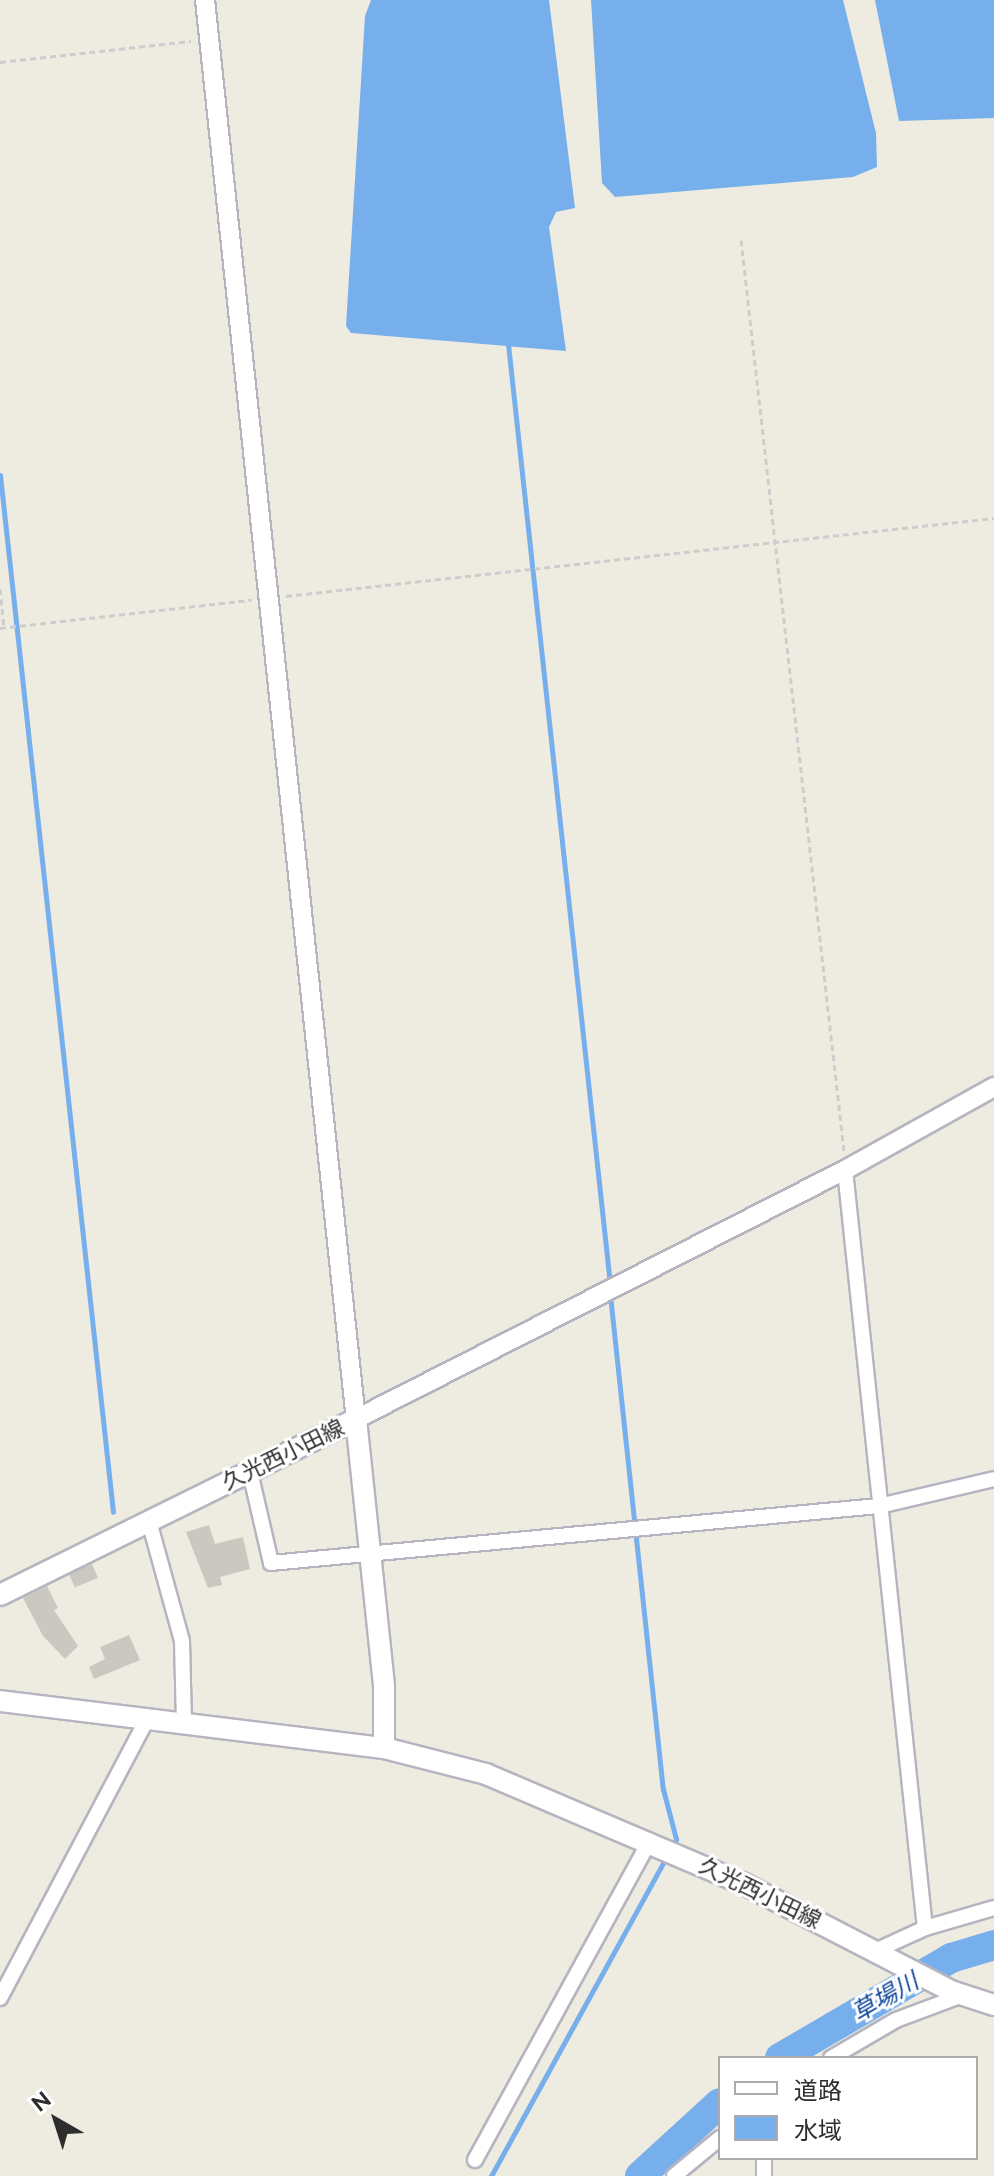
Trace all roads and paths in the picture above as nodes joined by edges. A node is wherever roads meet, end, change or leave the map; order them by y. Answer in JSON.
{"nodes":[{"id":1,"x":205,"y":0,"type":"edge"},
{"id":2,"x":209,"y":39,"type":"junction"},
{"id":3,"x":0,"y":62,"type":"edge"},
{"id":4,"x":741,"y":240,"type":"dead end"},
{"id":5,"x":994,"y":518,"type":"edge"},
{"id":6,"x":773,"y":541,"type":"junction"},
{"id":7,"x":0,"y":589,"type":"edge"},
{"id":8,"x":269,"y":598,"type":"junction"},
{"id":9,"x":2,"y":628,"type":"edge"},
{"id":10,"x":994,"y":1087,"type":"edge"},
{"id":11,"x":845,"y":1170,"type":"junction"},
{"id":12,"x":356,"y":1419,"type":"junction"},
{"id":13,"x":250,"y":1472,"type":"junction"},
{"id":14,"x":994,"y":1479,"type":"edge"},
{"id":15,"x":879,"y":1506,"type":"junction"},
{"id":16,"x":149,"y":1521,"type":"junction"},
{"id":17,"x":367,"y":1552,"type":"junction"},
{"id":18,"x":0,"y":1595,"type":"edge"},
{"id":19,"x":0,"y":1701,"type":"edge"},
{"id":20,"x":147,"y":1719,"type":"junction"},
{"id":21,"x":184,"y":1723,"type":"junction"},
{"id":22,"x":384,"y":1748,"type":"junction"},
{"id":23,"x":650,"y":1841,"type":"junction"},
{"id":24,"x":994,"y":1908,"type":"edge"},
{"id":25,"x":925,"y":1928,"type":"junction"},
{"id":26,"x":880,"y":1953,"type":"junction"},
{"id":27,"x":957,"y":1993,"type":"junction"},
{"id":28,"x":0,"y":1998,"type":"edge"},
{"id":29,"x":994,"y":2005,"type":"edge"},
{"id":30,"x":834,"y":2056,"type":"edge"},
{"id":31,"x":718,"y":2140,"type":"edge"},
{"id":32,"x":475,"y":2160,"type":"dead end"},
{"id":33,"x":674,"y":2176,"type":"edge"}],
"edges":[{"from":1,"to":2,"type":"street"},
{"from":2,"to":3,"type":"path"},
{"from":2,"to":8,"type":"street"},
{"from":4,"to":6,"type":"path"},
{"from":5,"to":6,"type":"path"},
{"from":6,"to":8,"type":"path"},
{"from":6,"to":11,"type":"path"},
{"from":7,"to":9,"type":"path"},
{"from":8,"to":9,"type":"path"},
{"from":8,"to":12,"type":"street"},
{"from":10,"to":11,"type":"street"},
{"from":11,"to":12,"type":"street"},
{"from":11,"to":15,"type":"street"},
{"from":12,"to":13,"type":"main road","name":"久光西小田線"},
{"from":12,"to":17,"type":"main road","name":"久光西小田線"},
{"from":13,"to":16,"type":"main road","name":"久光西小田線"},
{"from":13,"to":17,"type":"street"},
{"from":14,"to":15,"type":"street"},
{"from":15,"to":17,"type":"street"},
{"from":15,"to":25,"type":"street"},
{"from":16,"to":18,"type":"main road","name":"久光西小田線"},
{"from":16,"to":21,"type":"street"},
{"from":17,"to":22,"type":"main road","name":"久光西小田線"},
{"from":19,"to":20,"type":"main road","name":"久光西小田線"},
{"from":20,"to":21,"type":"main road","name":"久光西小田線"},
{"from":20,"to":28,"type":"street"},
{"from":21,"to":22,"type":"main road","name":"久光西小田線"},
{"from":22,"to":23,"type":"main road","name":"久光西小田線"},
{"from":23,"to":26,"type":"main road","name":"久光西小田線"},
{"from":23,"to":32,"type":"street"},
{"from":24,"to":25,"type":"street"},
{"from":25,"to":26,"type":"street"},
{"from":26,"to":27,"type":"main road","name":"久光西小田線"},
{"from":27,"to":29,"type":"main road","name":"久光西小田線"},
{"from":27,"to":30,"type":"street"},
{"from":31,"to":33,"type":"street"}]}
